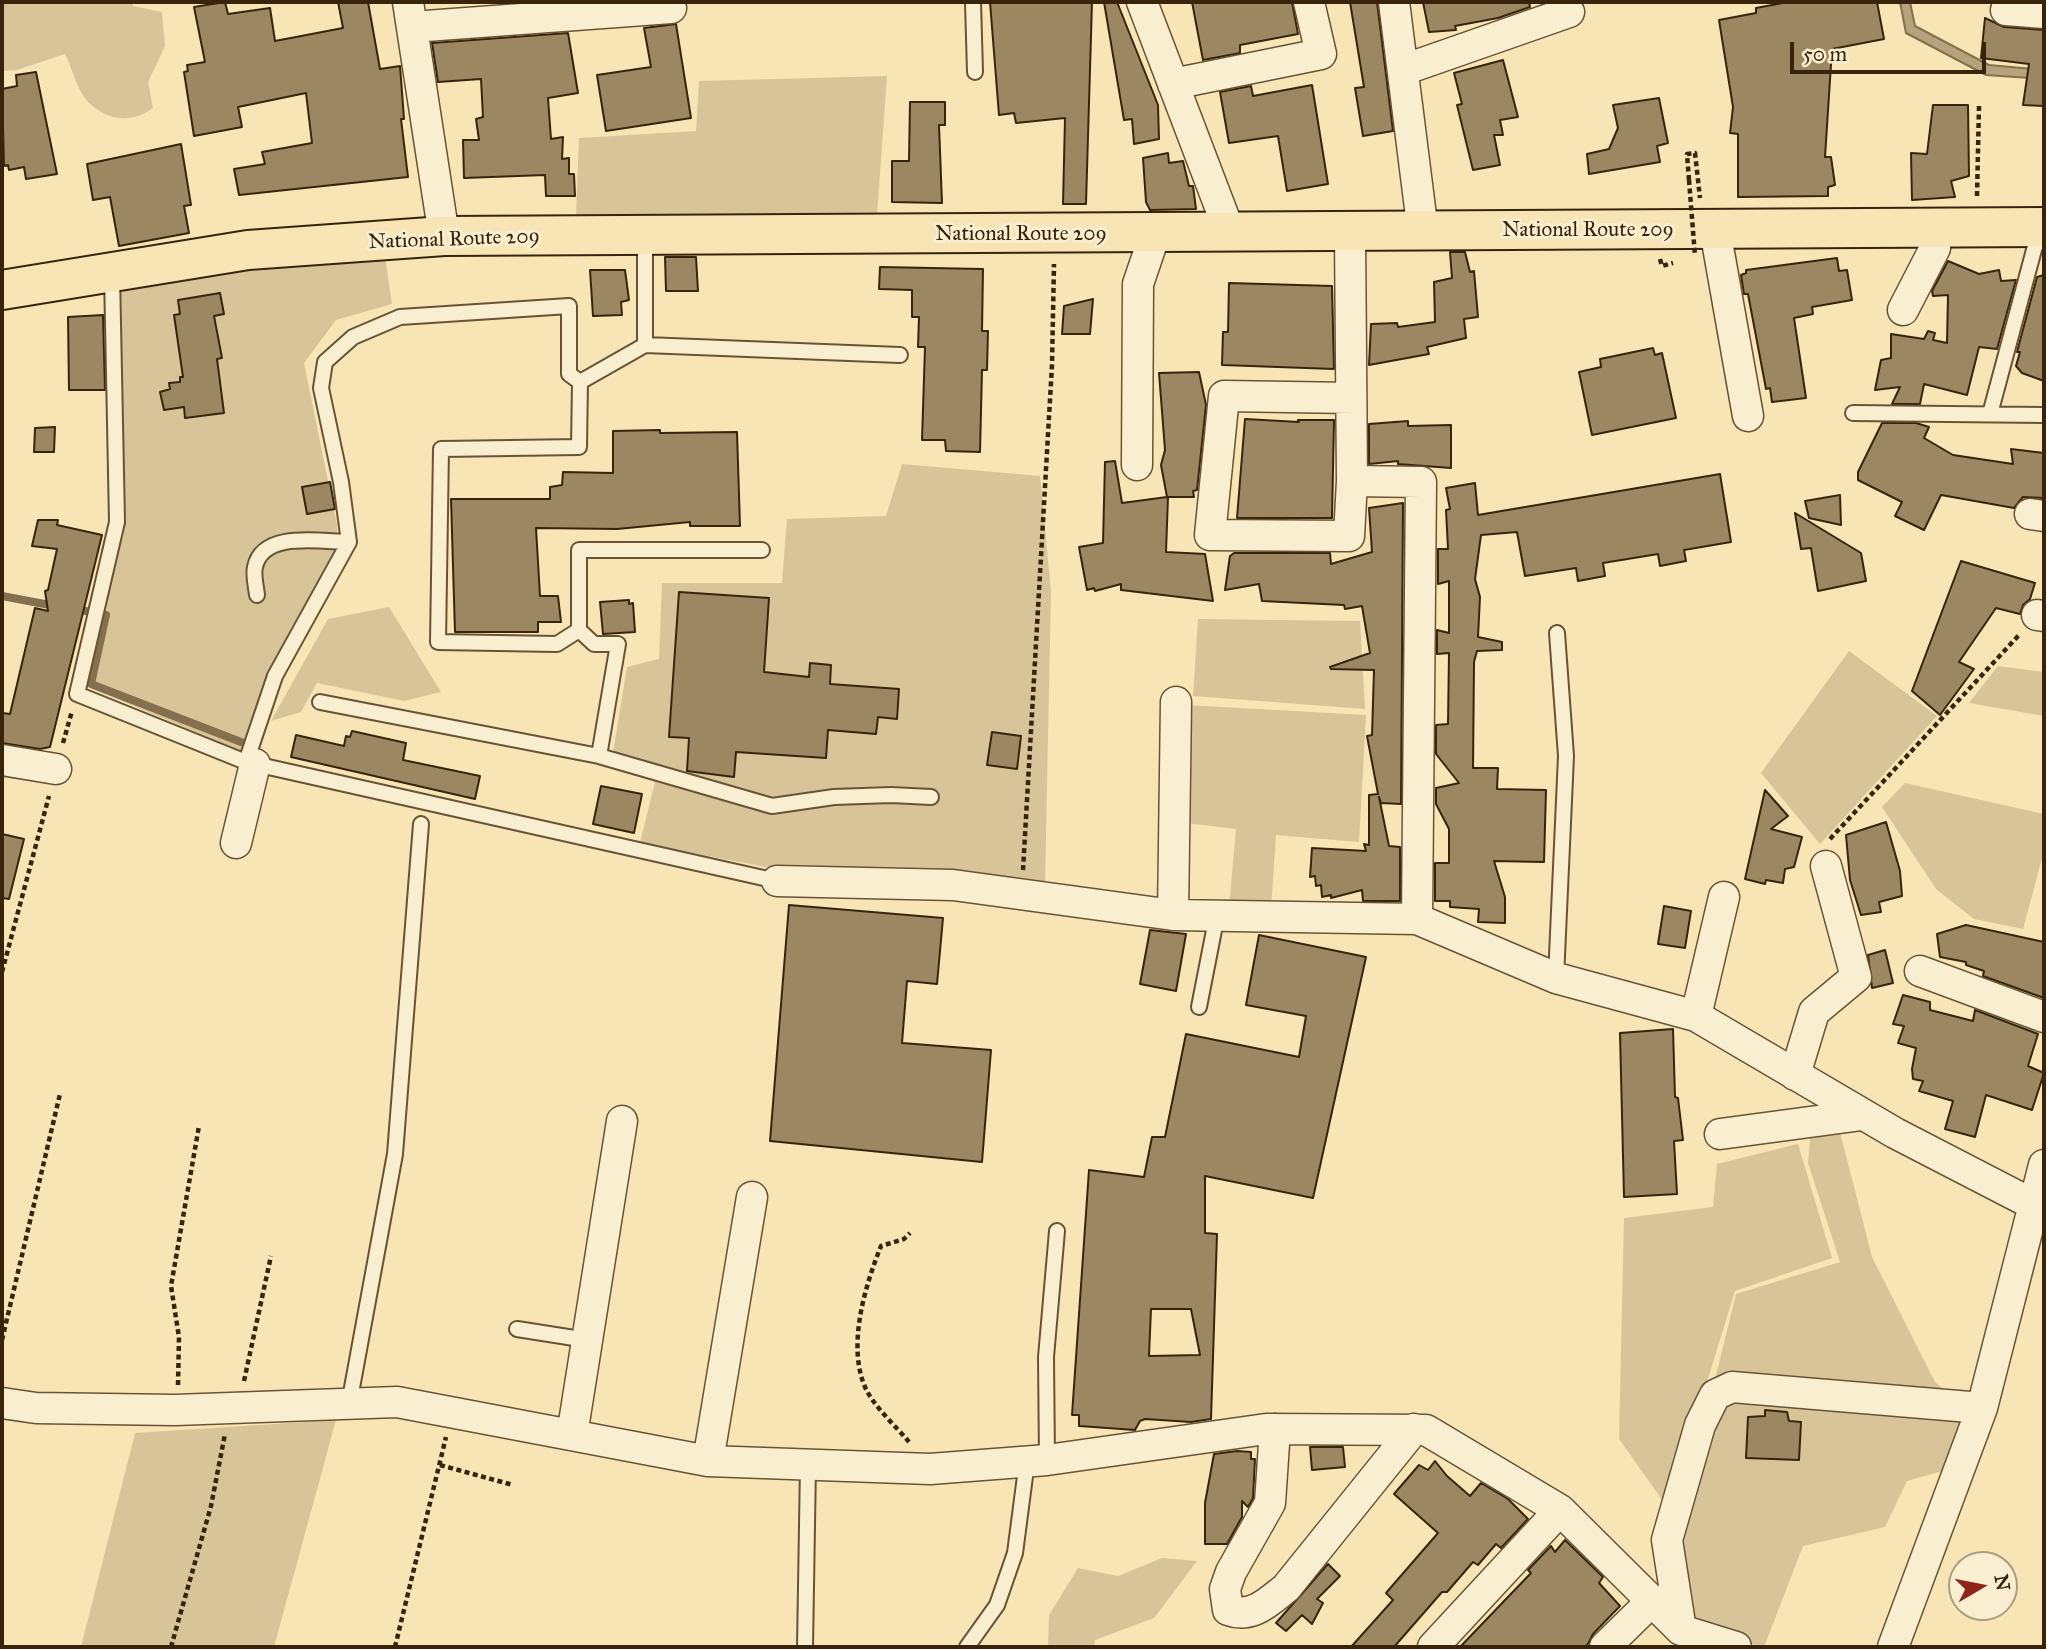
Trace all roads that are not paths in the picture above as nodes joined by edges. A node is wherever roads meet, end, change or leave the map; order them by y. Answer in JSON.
{"nodes":[{"id":1,"x":973,"y":2,"type":"edge"},
{"id":2,"x":1142,"y":2,"type":"edge"},
{"id":3,"x":1309,"y":2,"type":"edge"},
{"id":4,"x":1394,"y":2,"type":"edge"},
{"id":5,"x":671,"y":8,"type":"dead end"},
{"id":6,"x":2006,"y":10,"type":"dead end"},
{"id":7,"x":1569,"y":12,"type":"dead end"},
{"id":8,"x":2044,"y":13,"type":"edge"},
{"id":9,"x":410,"y":14,"type":"edge"},
{"id":10,"x":1403,"y":70,"type":"junction"},
{"id":11,"x":975,"y":72,"type":"dead end"},
{"id":12,"x":1173,"y":84,"type":"junction"},
{"id":13,"x":2044,"y":228,"type":"edge"},
{"id":14,"x":1423,"y":232,"type":"junction"},
{"id":15,"x":1230,"y":233,"type":"junction"},
{"id":16,"x":1350,"y":233,"type":"junction"},
{"id":17,"x":1155,"y":234,"type":"junction"},
{"id":18,"x":444,"y":236,"type":"junction"},
{"id":19,"x":645,"y":237,"type":"junction"},
{"id":20,"x":2044,"y":238,"type":"edge"},
{"id":21,"x":1705,"y":243,"type":"junction"},
{"id":22,"x":1935,"y":247,"type":"dead end"},
{"id":23,"x":112,"y":272,"type":"junction"},
{"id":24,"x":2,"y":290,"type":"edge"},
{"id":25,"x":1903,"y":310,"type":"dead end"},
{"id":26,"x":645,"y":345,"type":"junction"},
{"id":27,"x":900,"y":355,"type":"dead end"},
{"id":28,"x":580,"y":382,"type":"junction"},
{"id":29,"x":1351,"y":398,"type":"junction"},
{"id":30,"x":1853,"y":413,"type":"dead end"},
{"id":31,"x":1990,"y":414,"type":"junction"},
{"id":32,"x":2044,"y":415,"type":"edge"},
{"id":33,"x":1748,"y":416,"type":"dead end"},
{"id":34,"x":1138,"y":466,"type":"dead end"},
{"id":35,"x":1352,"y":481,"type":"junction"},
{"id":36,"x":349,"y":542,"type":"junction"},
{"id":37,"x":762,"y":550,"type":"dead end"},
{"id":38,"x":257,"y":594,"type":"dead end"},
{"id":39,"x":579,"y":630,"type":"junction"},
{"id":40,"x":1557,"y":633,"type":"dead end"},
{"id":41,"x":320,"y":702,"type":"dead end"},
{"id":42,"x":1176,"y":702,"type":"dead end"},
{"id":43,"x":599,"y":756,"type":"junction"},
{"id":44,"x":2,"y":760,"type":"edge"},
{"id":45,"x":250,"y":763,"type":"junction"},
{"id":46,"x":56,"y":769,"type":"road end"},
{"id":47,"x":931,"y":797,"type":"dead end"},
{"id":48,"x":421,"y":824,"type":"dead end"},
{"id":49,"x":236,"y":843,"type":"dead end"},
{"id":50,"x":1826,"y":866,"type":"road end"},
{"id":51,"x":777,"y":881,"type":"joint"},
{"id":52,"x":1724,"y":897,"type":"dead end"},
{"id":53,"x":1173,"y":915,"type":"junction"},
{"id":54,"x":1217,"y":915,"type":"junction"},
{"id":55,"x":1417,"y":919,"type":"junction"},
{"id":56,"x":1920,"y":971,"type":"dead end"},
{"id":57,"x":1556,"y":978,"type":"junction"},
{"id":58,"x":1199,"y":1007,"type":"dead end"},
{"id":59,"x":1696,"y":1016,"type":"junction"},
{"id":60,"x":2044,"y":1017,"type":"edge"},
{"id":61,"x":1795,"y":1075,"type":"junction"},
{"id":62,"x":1862,"y":1115,"type":"junction"},
{"id":63,"x":622,"y":1121,"type":"dead end"},
{"id":64,"x":1720,"y":1134,"type":"dead end"},
{"id":65,"x":2044,"y":1165,"type":"edge"},
{"id":66,"x":752,"y":1197,"type":"dead end"},
{"id":67,"x":2039,"y":1208,"type":"edge"},
{"id":68,"x":1057,"y":1231,"type":"dead end"},
{"id":69,"x":517,"y":1329,"type":"dead end"},
{"id":70,"x":587,"y":1339,"type":"junction"},
{"id":71,"x":2,"y":1403,"type":"edge"},
{"id":72,"x":349,"y":1404,"type":"junction"},
{"id":73,"x":1982,"y":1408,"type":"junction"},
{"id":74,"x":1275,"y":1429,"type":"junction"},
{"id":75,"x":1414,"y":1429,"type":"junction"},
{"id":76,"x":572,"y":1436,"type":"junction"},
{"id":77,"x":708,"y":1461,"type":"junction"},
{"id":78,"x":1037,"y":1461,"type":"junction"},
{"id":79,"x":808,"y":1465,"type":"junction"},
{"id":80,"x":1560,"y":1510,"type":"junction"},
{"id":81,"x":1653,"y":1600,"type":"junction"},
{"id":82,"x":1681,"y":1630,"type":"junction"},
{"id":83,"x":804,"y":1647,"type":"edge"},
{"id":84,"x":967,"y":1647,"type":"edge"},
{"id":85,"x":1433,"y":1647,"type":"edge"},
{"id":86,"x":1605,"y":1647,"type":"edge"},
{"id":87,"x":1736,"y":1647,"type":"edge"},
{"id":88,"x":1893,"y":1647,"type":"edge"}],
"edges":[{"from":1,"to":11,"type":"lane"},
{"from":2,"to":12,"type":"street"},
{"from":3,"to":12,"type":"street"},
{"from":4,"to":10,"type":"street"},
{"from":5,"to":9,"type":"street"},
{"from":6,"to":8,"type":"street"},
{"from":7,"to":10,"type":"street"},
{"from":9,"to":18,"type":"street"},
{"from":10,"to":14,"type":"street"},
{"from":12,"to":15,"type":"street"},
{"from":13,"to":21,"type":"highway","name":"National Route 209"},
{"from":14,"to":16,"type":"highway","name":"National Route 209"},
{"from":14,"to":21,"type":"highway","name":"National Route 209"},
{"from":15,"to":16,"type":"highway","name":"National Route 209"},
{"from":15,"to":17,"type":"highway","name":"National Route 209"},
{"from":16,"to":29,"type":"street"},
{"from":17,"to":19,"type":"highway","name":"National Route 209"},
{"from":17,"to":34,"type":"street"},
{"from":18,"to":19,"type":"highway","name":"National Route 209"},
{"from":18,"to":23,"type":"highway","name":"National Route 209"},
{"from":19,"to":26,"type":"lane"},
{"from":20,"to":31,"type":"lane"},
{"from":21,"to":33,"type":"street"},
{"from":22,"to":25,"type":"street"},
{"from":23,"to":24,"type":"highway","name":"National Route 209"},
{"from":23,"to":45,"type":"lane"},
{"from":26,"to":27,"type":"lane"},
{"from":26,"to":28,"type":"lane"},
{"from":28,"to":36,"type":"lane"},
{"from":28,"to":39,"type":"lane"},
{"from":29,"to":35,"type":"street"},
{"from":29,"to":35,"type":"street"},
{"from":30,"to":31,"type":"lane"},
{"from":31,"to":32,"type":"lane"},
{"from":35,"to":55,"type":"street"},
{"from":36,"to":38,"type":"lane"},
{"from":36,"to":45,"type":"lane"},
{"from":37,"to":39,"type":"lane"},
{"from":39,"to":43,"type":"lane"},
{"from":40,"to":57,"type":"lane"},
{"from":41,"to":43,"type":"lane"},
{"from":42,"to":53,"type":"street"},
{"from":43,"to":47,"type":"lane"},
{"from":44,"to":46,"type":"street"},
{"from":45,"to":49,"type":"street"},
{"from":45,"to":51,"type":"lane"},
{"from":48,"to":72,"type":"lane"},
{"from":50,"to":61,"type":"street"},
{"from":51,"to":53,"type":"street"},
{"from":52,"to":59,"type":"street"},
{"from":53,"to":54,"type":"street"},
{"from":54,"to":55,"type":"street"},
{"from":54,"to":58,"type":"lane"},
{"from":55,"to":57,"type":"street"},
{"from":56,"to":60,"type":"street"},
{"from":57,"to":59,"type":"street"},
{"from":59,"to":61,"type":"street"},
{"from":61,"to":62,"type":"street"},
{"from":62,"to":64,"type":"street"},
{"from":62,"to":67,"type":"street"},
{"from":63,"to":70,"type":"street"},
{"from":65,"to":67,"type":"street"},
{"from":66,"to":77,"type":"street"},
{"from":67,"to":73,"type":"street"},
{"from":68,"to":78,"type":"lane"},
{"from":69,"to":70,"type":"lane"},
{"from":70,"to":76,"type":"street"},
{"from":71,"to":72,"type":"street"},
{"from":72,"to":76,"type":"street"},
{"from":73,"to":82,"type":"street"},
{"from":73,"to":88,"type":"street"},
{"from":74,"to":75,"type":"street"},
{"from":74,"to":75,"type":"street"},
{"from":74,"to":78,"type":"street"},
{"from":75,"to":80,"type":"street"},
{"from":76,"to":77,"type":"street"},
{"from":77,"to":79,"type":"street"},
{"from":78,"to":79,"type":"street"},
{"from":78,"to":84,"type":"lane"},
{"from":79,"to":83,"type":"lane"},
{"from":80,"to":81,"type":"street"},
{"from":80,"to":85,"type":"street"},
{"from":81,"to":82,"type":"street"},
{"from":81,"to":86,"type":"street"},
{"from":82,"to":87,"type":"street"}]}
